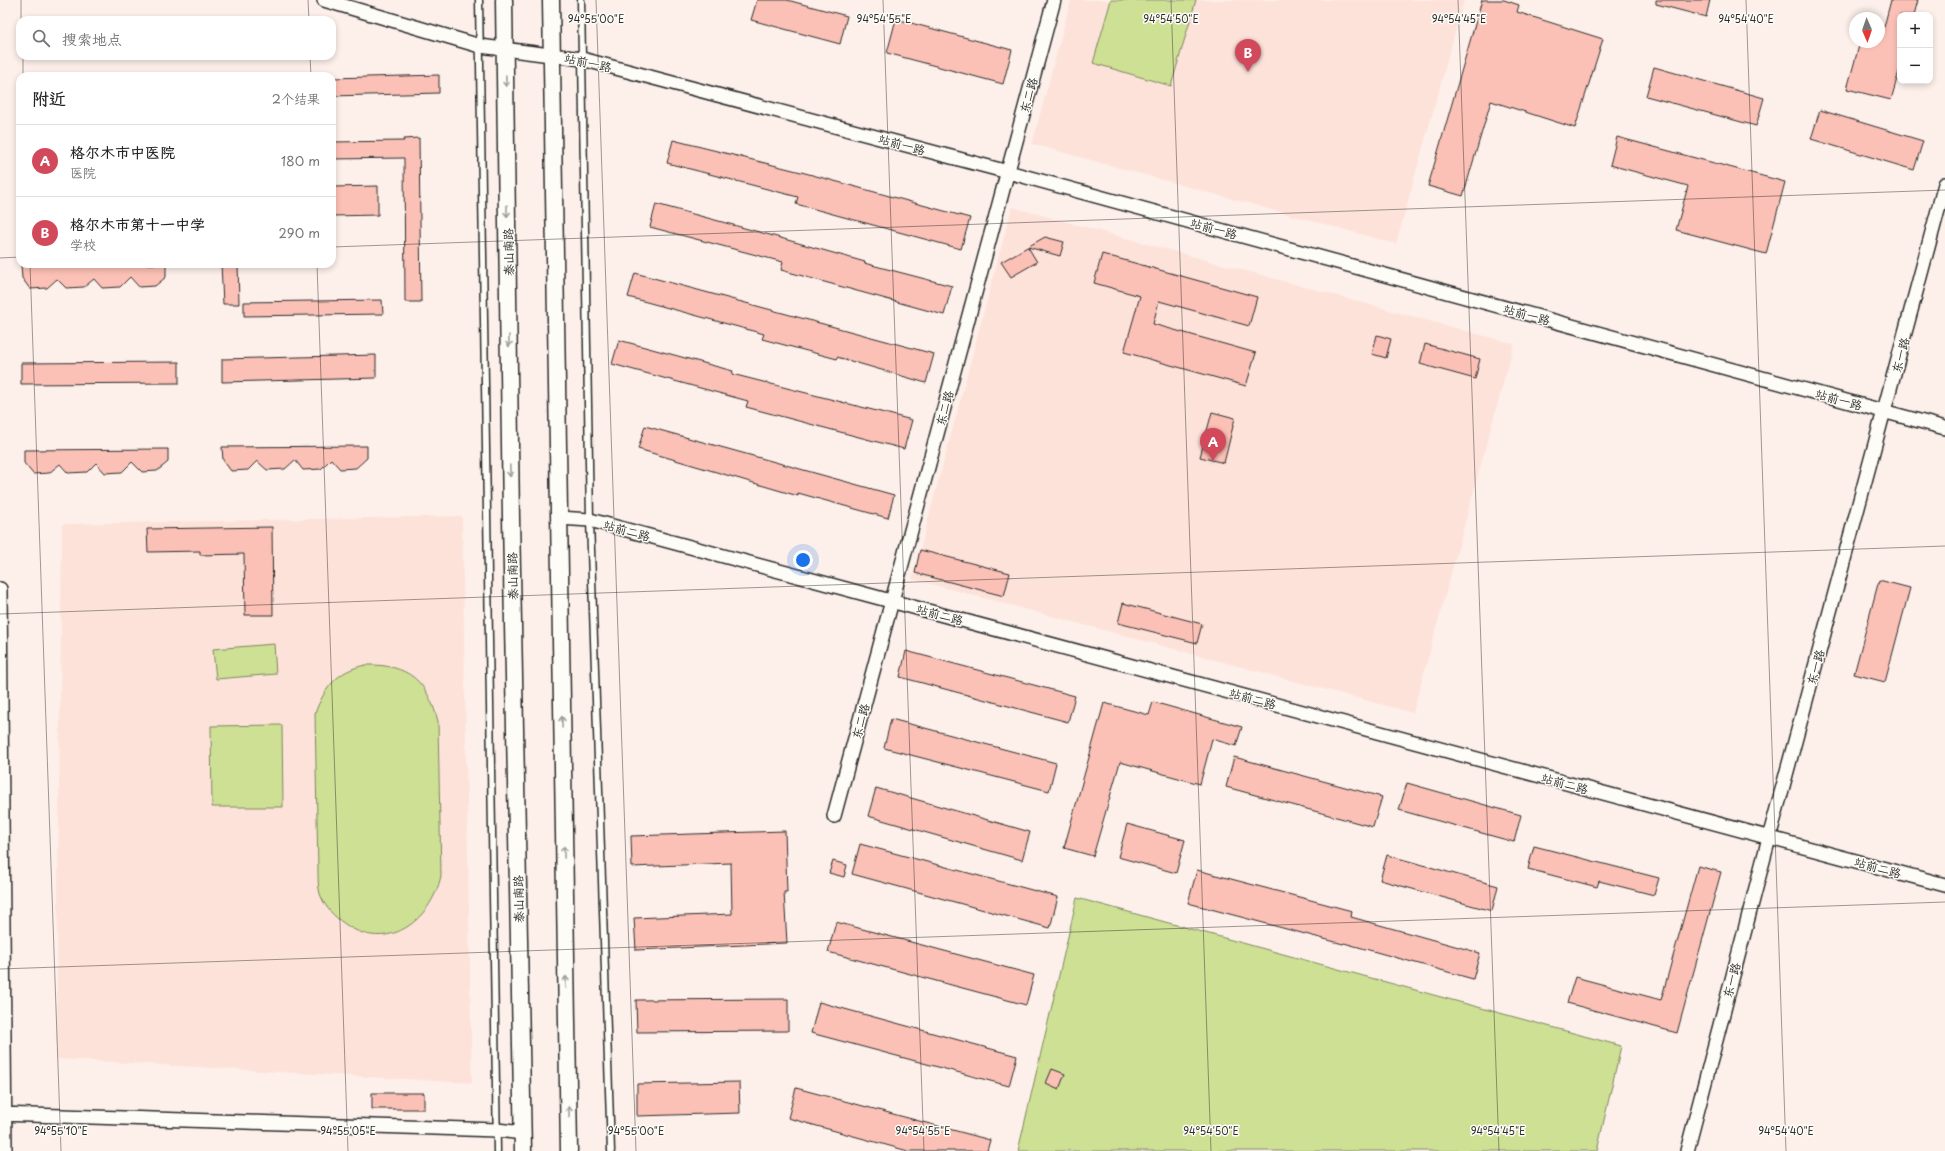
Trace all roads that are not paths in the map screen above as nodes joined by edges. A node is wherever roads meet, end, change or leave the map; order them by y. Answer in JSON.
{"nodes":[{"id":1,"x":324,"y":0,"type":"edge"},
{"id":2,"x":479,"y":0,"type":"edge"},
{"id":3,"x":504,"y":0,"type":"edge"},
{"id":4,"x":551,"y":0,"type":"edge"},
{"id":5,"x":581,"y":0,"type":"edge"},
{"id":6,"x":1054,"y":0,"type":"edge"},
{"id":7,"x":480,"y":46,"type":"junction"},
{"id":8,"x":505,"y":50,"type":"junction"},
{"id":9,"x":552,"y":55,"type":"junction"},
{"id":10,"x":582,"y":59,"type":"junction"},
{"id":11,"x":1008,"y":172,"type":"junction"},
{"id":12,"x":1945,"y":184,"type":"edge"},
{"id":13,"x":1885,"y":412,"type":"junction"},
{"id":14,"x":1945,"y":428,"type":"edge"},
{"id":15,"x":559,"y":518,"type":"junction"},
{"id":16,"x":590,"y":520,"type":"junction"},
{"id":17,"x":0,"y":589,"type":"edge"},
{"id":18,"x":892,"y":601,"type":"junction"},
{"id":19,"x":0,"y":608,"type":"edge"},
{"id":20,"x":834,"y":816,"type":"dead end"},
{"id":21,"x":1769,"y":838,"type":"junction"},
{"id":22,"x":1945,"y":885,"type":"edge"},
{"id":23,"x":2,"y":1114,"type":"edge"},
{"id":24,"x":497,"y":1130,"type":"junction"},
{"id":25,"x":523,"y":1133,"type":"junction"},
{"id":26,"x":5,"y":1151,"type":"edge"},
{"id":27,"x":497,"y":1151,"type":"edge"},
{"id":28,"x":524,"y":1151,"type":"edge"},
{"id":29,"x":569,"y":1151,"type":"edge"},
{"id":30,"x":611,"y":1151,"type":"edge"},
{"id":31,"x":1687,"y":1151,"type":"edge"}],
"edges":[{"from":1,"to":7,"type":"street","name":"站前一路"},
{"from":2,"to":7,"type":"lane"},
{"from":3,"to":8,"type":"street","name":"泰山南路"},
{"from":4,"to":9,"type":"street"},
{"from":5,"to":10,"type":"lane"},
{"from":6,"to":11,"type":"street","name":"东二路"},
{"from":7,"to":8,"type":"street","name":"站前一路"},
{"from":7,"to":24,"type":"lane"},
{"from":8,"to":9,"type":"street","name":"站前一路"},
{"from":8,"to":25,"type":"street","name":"泰山南路","one_way":true},
{"from":9,"to":10,"type":"street","name":"站前一路"},
{"from":9,"to":15,"type":"street"},
{"from":10,"to":11,"type":"street","name":"站前一路"},
{"from":10,"to":16,"type":"lane"},
{"from":11,"to":13,"type":"street","name":"站前一路"},
{"from":11,"to":18,"type":"street","name":"东二路"},
{"from":12,"to":13,"type":"street","name":"东一路"},
{"from":13,"to":14,"type":"street","name":"站前一路"},
{"from":13,"to":21,"type":"street","name":"东一路"},
{"from":15,"to":16,"type":"street","name":"站前二路"},
{"from":29,"to":15,"type":"street","one_way":true},
{"from":16,"to":18,"type":"street","name":"站前二路"},
{"from":16,"to":30,"type":"lane"},
{"from":17,"to":19,"type":"street"},
{"from":18,"to":20,"type":"street","name":"东二路"},
{"from":18,"to":21,"type":"street","name":"站前二路"},
{"from":19,"to":23,"type":"street"},
{"from":21,"to":22,"type":"street","name":"站前二路"},
{"from":21,"to":31,"type":"street","name":"东一路"},
{"from":23,"to":24,"type":"street"},
{"from":23,"to":26,"type":"street"},
{"from":24,"to":25,"type":"street"},
{"from":24,"to":27,"type":"lane"},
{"from":25,"to":28,"type":"street","name":"泰山南路"}]}
